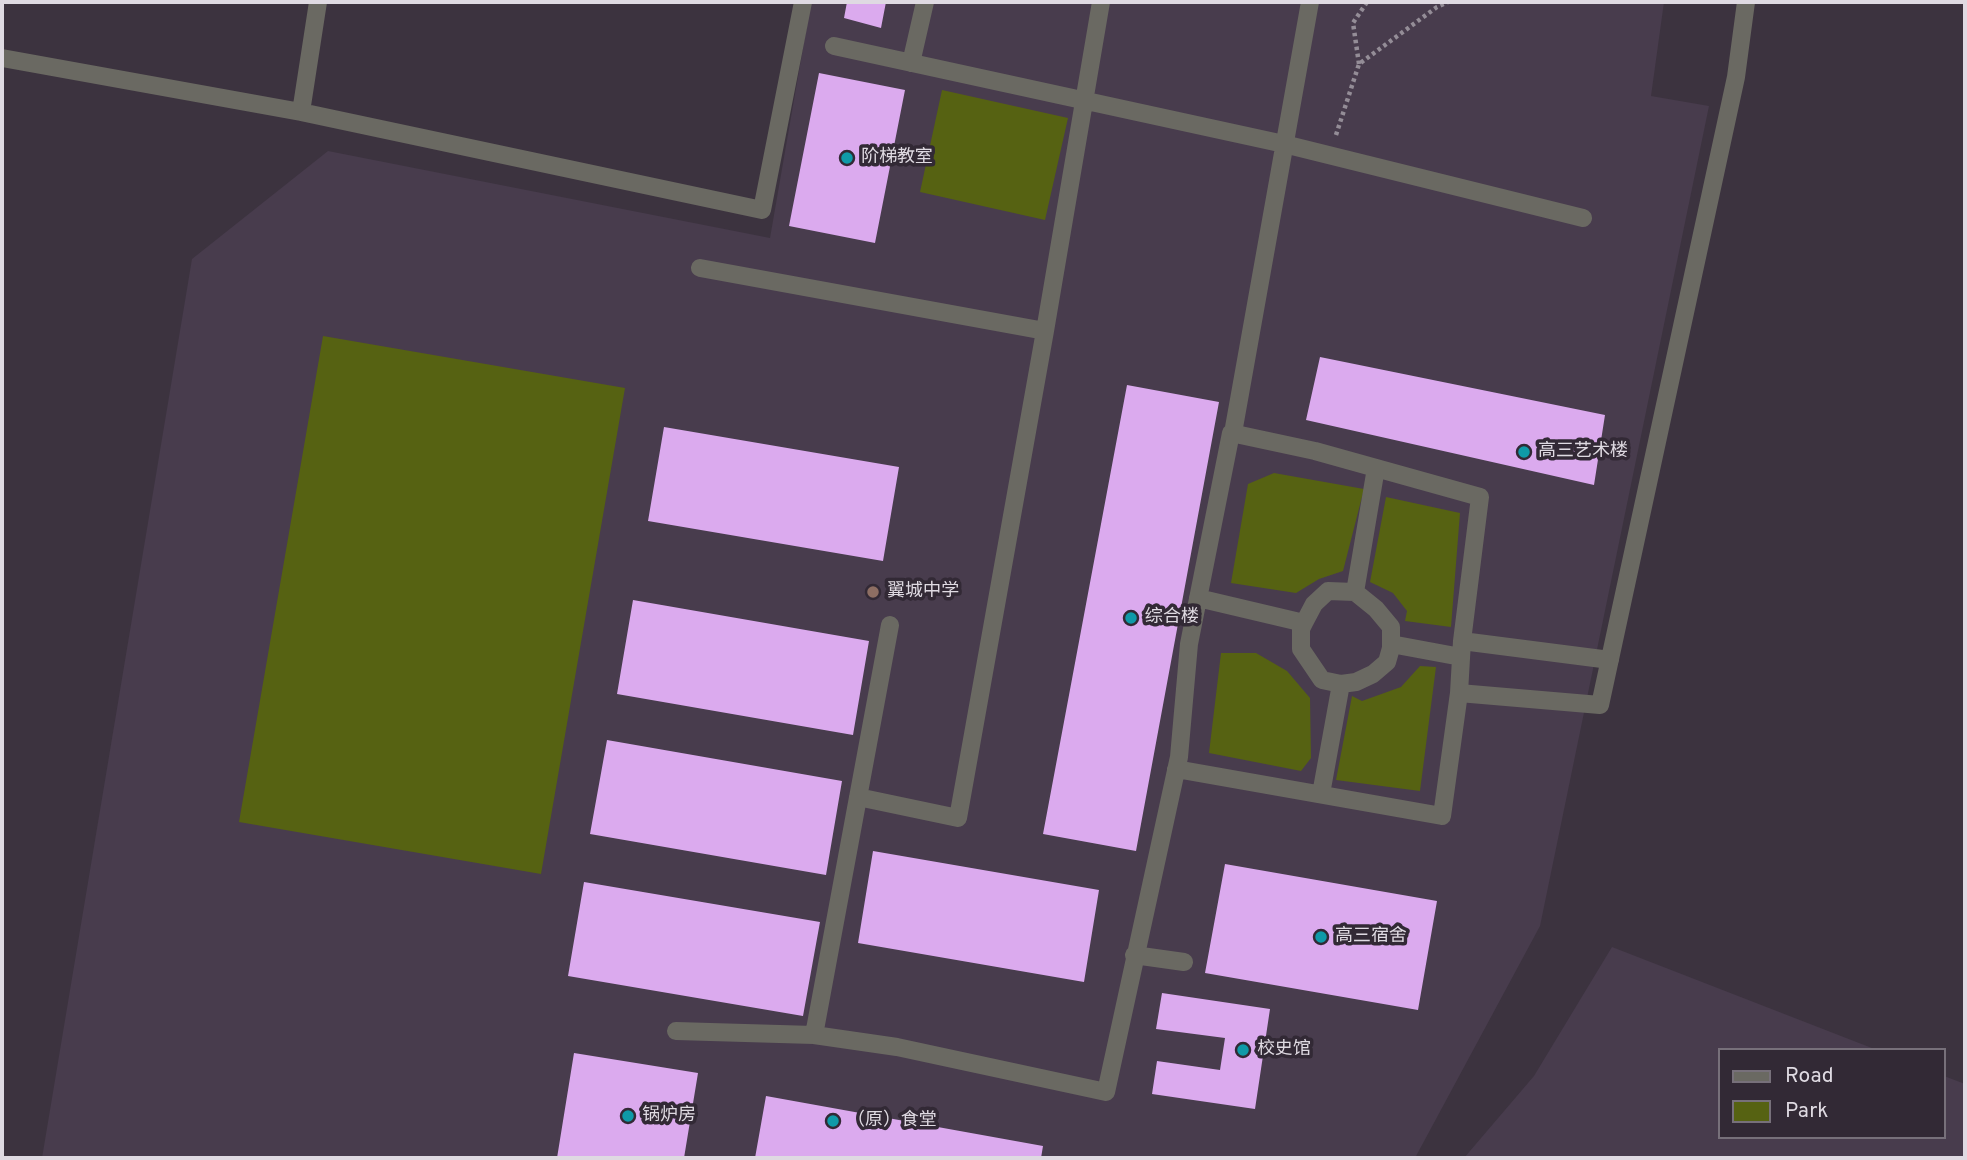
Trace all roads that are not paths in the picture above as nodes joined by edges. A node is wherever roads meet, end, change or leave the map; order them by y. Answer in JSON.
{"nodes":[{"id":1,"x":318,"y":2,"type":"edge"},
{"id":2,"x":803,"y":2,"type":"edge"},
{"id":3,"x":925,"y":2,"type":"edge"},
{"id":4,"x":1101,"y":2,"type":"edge"},
{"id":5,"x":1310,"y":2,"type":"edge"},
{"id":6,"x":1746,"y":2,"type":"edge"},
{"id":7,"x":834,"y":46,"type":"dead end"},
{"id":8,"x":2,"y":58,"type":"edge"},
{"id":9,"x":911,"y":63,"type":"junction"},
{"id":10,"x":1084,"y":102,"type":"junction"},
{"id":11,"x":301,"y":112,"type":"junction"},
{"id":12,"x":1284,"y":144,"type":"junction"},
{"id":13,"x":1583,"y":218,"type":"dead end"},
{"id":14,"x":700,"y":268,"type":"dead end"},
{"id":15,"x":1045,"y":331,"type":"junction"},
{"id":16,"x":1233,"y":433,"type":"junction"},
{"id":17,"x":1376,"y":468,"type":"junction"},
{"id":18,"x":1355,"y":592,"type":"junction"},
{"id":19,"x":1198,"y":598,"type":"junction"},
{"id":20,"x":1304,"y":623,"type":"junction"},
{"id":21,"x":890,"y":625,"type":"dead end"},
{"id":22,"x":1391,"y":644,"type":"junction"},
{"id":23,"x":1461,"y":649,"type":"junction"},
{"id":24,"x":1610,"y":660,"type":"junction"},
{"id":25,"x":1340,"y":684,"type":"junction"},
{"id":26,"x":1459,"y":693,"type":"junction"},
{"id":27,"x":1176,"y":769,"type":"junction"},
{"id":28,"x":1321,"y":794,"type":"junction"},
{"id":29,"x":858,"y":797,"type":"junction"},
{"id":30,"x":1134,"y":955,"type":"junction"},
{"id":31,"x":1184,"y":962,"type":"dead end"},
{"id":32,"x":676,"y":1031,"type":"dead end"},
{"id":33,"x":814,"y":1035,"type":"junction"}],
"edges":[{"from":1,"to":11,"type":"street"},
{"from":2,"to":11,"type":"street"},
{"from":3,"to":9,"type":"street"},
{"from":4,"to":10,"type":"street"},
{"from":5,"to":12,"type":"street"},
{"from":6,"to":24,"type":"street"},
{"from":7,"to":9,"type":"street"},
{"from":8,"to":11,"type":"street"},
{"from":9,"to":10,"type":"street"},
{"from":10,"to":12,"type":"street"},
{"from":10,"to":15,"type":"street"},
{"from":12,"to":13,"type":"street"},
{"from":12,"to":16,"type":"street"},
{"from":14,"to":15,"type":"street"},
{"from":15,"to":29,"type":"street"},
{"from":16,"to":17,"type":"street"},
{"from":16,"to":19,"type":"street"},
{"from":17,"to":18,"type":"street"},
{"from":17,"to":23,"type":"street"},
{"from":18,"to":20,"type":"street"},
{"from":18,"to":22,"type":"street"},
{"from":19,"to":20,"type":"street"},
{"from":19,"to":27,"type":"street"},
{"from":20,"to":25,"type":"street"},
{"from":21,"to":29,"type":"street"},
{"from":22,"to":23,"type":"street"},
{"from":22,"to":25,"type":"street"},
{"from":23,"to":24,"type":"street"},
{"from":23,"to":26,"type":"street"},
{"from":24,"to":26,"type":"street"},
{"from":25,"to":28,"type":"street"},
{"from":26,"to":28,"type":"street"},
{"from":27,"to":28,"type":"street"},
{"from":27,"to":30,"type":"street"},
{"from":29,"to":33,"type":"street"},
{"from":30,"to":31,"type":"street"},
{"from":30,"to":33,"type":"street"},
{"from":32,"to":33,"type":"street"}]}
